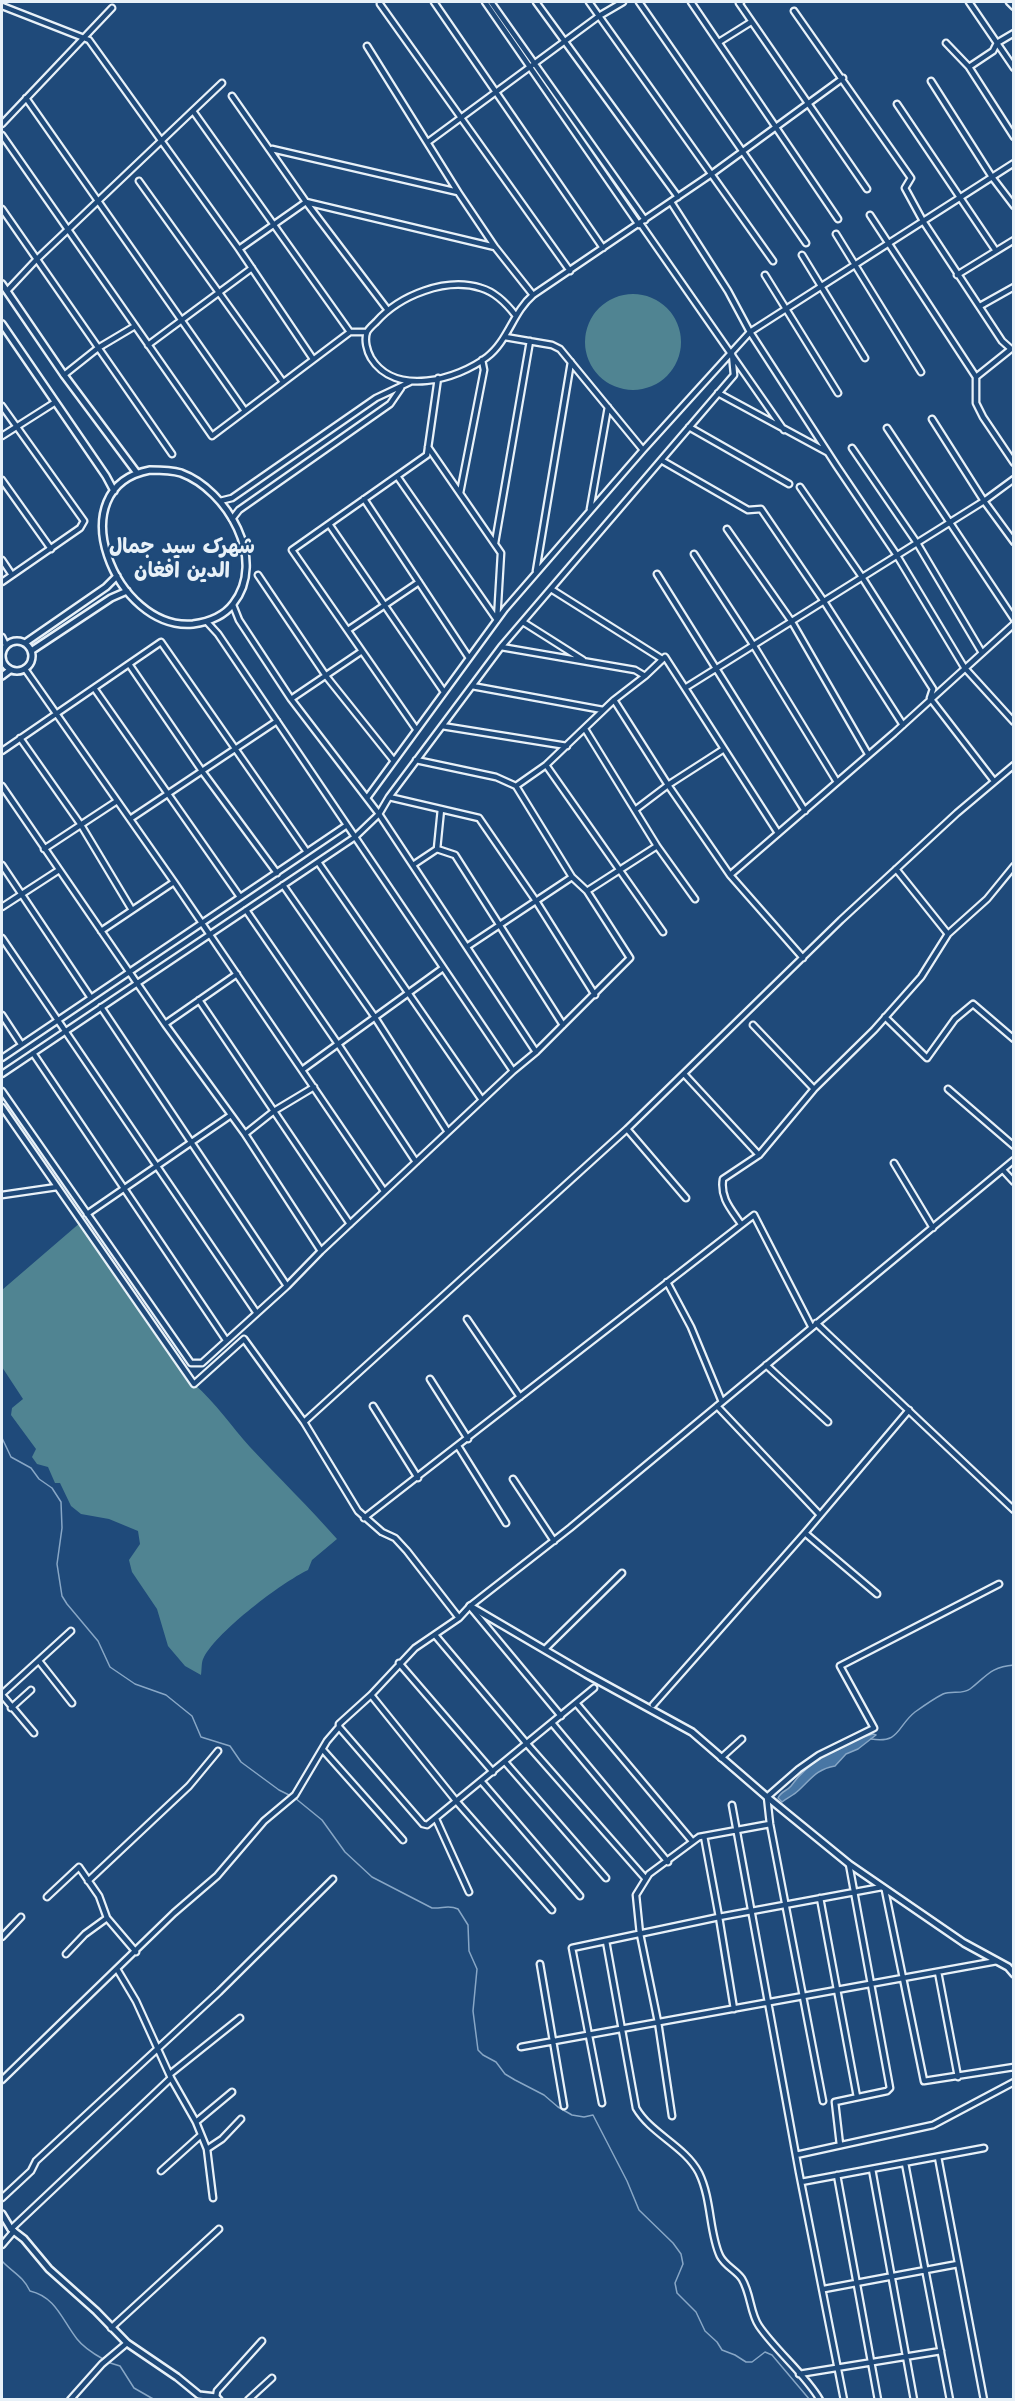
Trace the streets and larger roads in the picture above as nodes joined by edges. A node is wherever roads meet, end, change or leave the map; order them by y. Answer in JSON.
{"nodes":[{"id":1,"x":434,"y":2,"type":"edge"},
{"id":2,"x":485,"y":2,"type":"edge"},
{"id":3,"x":491,"y":2,"type":"edge"},
{"id":4,"x":536,"y":2,"type":"edge"},
{"id":5,"x":589,"y":2,"type":"edge"},
{"id":6,"x":623,"y":2,"type":"edge"},
{"id":7,"x":639,"y":2,"type":"edge"},
{"id":8,"x":691,"y":2,"type":"edge"},
{"id":9,"x":741,"y":2,"type":"edge"},
{"id":10,"x":969,"y":2,"type":"edge"},
{"id":11,"x":1009,"y":2,"type":"edge"},
{"id":12,"x":380,"y":4,"type":"dead end"},
{"id":13,"x":2,"y":6,"type":"edge"},
{"id":14,"x":112,"y":8,"type":"dead end"},
{"id":15,"x":1014,"y":8,"type":"edge"},
{"id":16,"x":794,"y":11,"type":"dead end"},
{"id":17,"x":599,"y":16,"type":"junction"},
{"id":18,"x":751,"y":22,"type":"junction"},
{"id":19,"x":1014,"y":33,"type":"edge"},
{"id":20,"x":84,"y":37,"type":"junction"},
{"id":21,"x":567,"y":41,"type":"junction"},
{"id":22,"x":718,"y":42,"type":"junction"},
{"id":23,"x":946,"y":43,"type":"dead end"},
{"id":24,"x":997,"y":43,"type":"junction"},
{"id":25,"x":367,"y":46,"type":"dead end"},
{"id":26,"x":533,"y":66,"type":"junction"},
{"id":27,"x":969,"y":67,"type":"junction"},
{"id":28,"x":1014,"y":69,"type":"edge"},
{"id":29,"x":843,"y":78,"type":"junction"},
{"id":30,"x":932,"y":81,"type":"dead end"},
{"id":31,"x":222,"y":83,"type":"dead end"},
{"id":32,"x":496,"y":92,"type":"junction"},
{"id":33,"x":232,"y":96,"type":"dead end"},
{"id":34,"x":26,"y":98,"type":"junction"},
{"id":35,"x":809,"y":105,"type":"junction"},
{"id":36,"x":897,"y":105,"type":"dead end"},
{"id":37,"x":193,"y":111,"type":"junction"},
{"id":38,"x":459,"y":118,"type":"junction"},
{"id":39,"x":2,"y":124,"type":"edge"},
{"id":40,"x":777,"y":127,"type":"junction"},
{"id":41,"x":2,"y":135,"type":"edge"},
{"id":42,"x":1014,"y":137,"type":"edge"},
{"id":43,"x":161,"y":141,"type":"junction"},
{"id":44,"x":428,"y":142,"type":"junction"},
{"id":45,"x":272,"y":149,"type":"junction"},
{"id":46,"x":743,"y":150,"type":"junction"},
{"id":47,"x":1014,"y":163,"type":"edge"},
{"id":48,"x":713,"y":173,"type":"junction"},
{"id":49,"x":992,"y":177,"type":"junction"},
{"id":50,"x":139,"y":181,"type":"dead end"},
{"id":51,"x":867,"y":189,"type":"dead end"},
{"id":52,"x":458,"y":192,"type":"junction"},
{"id":53,"x":678,"y":197,"type":"junction"},
{"id":54,"x":960,"y":198,"type":"junction"},
{"id":55,"x":98,"y":201,"type":"junction"},
{"id":56,"x":306,"y":202,"type":"junction"},
{"id":57,"x":671,"y":202,"type":"junction"},
{"id":58,"x":1014,"y":206,"type":"edge"},
{"id":59,"x":2,"y":209,"type":"edge"},
{"id":60,"x":870,"y":214,"type":"dead end"},
{"id":61,"x":838,"y":219,"type":"dead end"},
{"id":62,"x":923,"y":221,"type":"junction"},
{"id":63,"x":641,"y":223,"type":"junction"},
{"id":64,"x":272,"y":226,"type":"junction"},
{"id":65,"x":68,"y":230,"type":"junction"},
{"id":66,"x":836,"y":234,"type":"dead end"},
{"id":67,"x":1014,"y":240,"type":"edge"},
{"id":68,"x":889,"y":242,"type":"junction"},
{"id":69,"x":807,"y":243,"type":"dead end"},
{"id":70,"x":495,"y":247,"type":"junction"},
{"id":71,"x":603,"y":248,"type":"junction"},
{"id":72,"x":239,"y":249,"type":"junction"},
{"id":73,"x":996,"y":251,"type":"junction"},
{"id":74,"x":802,"y":255,"type":"dead end"},
{"id":75,"x":36,"y":260,"type":"junction"},
{"id":76,"x":773,"y":261,"type":"dead end"},
{"id":77,"x":855,"y":264,"type":"junction"},
{"id":78,"x":252,"y":268,"type":"junction"},
{"id":79,"x":570,"y":272,"type":"junction"},
{"id":80,"x":765,"y":275,"type":"dead end"},
{"id":81,"x":957,"y":275,"type":"junction"},
{"id":82,"x":2,"y":284,"type":"edge"},
{"id":83,"x":821,"y":286,"type":"junction"},
{"id":84,"x":1014,"y":288,"type":"edge"},
{"id":85,"x":7,"y":291,"type":"junction"},
{"id":86,"x":219,"y":293,"type":"junction"},
{"id":87,"x":533,"y":295,"type":"junction"},
{"id":88,"x":980,"y":306,"type":"junction"},
{"id":89,"x":387,"y":309,"type":"junction"},
{"id":90,"x":787,"y":311,"type":"junction"},
{"id":91,"x":516,"y":315,"type":"junction"},
{"id":92,"x":182,"y":320,"type":"junction"},
{"id":93,"x":2,"y":324,"type":"edge"},
{"id":94,"x":135,"y":326,"type":"junction"},
{"id":95,"x":350,"y":332,"type":"junction"},
{"id":96,"x":368,"y":332,"type":"junction"},
{"id":97,"x":750,"y":332,"type":"junction"},
{"id":98,"x":505,"y":337,"type":"junction"},
{"id":99,"x":530,"y":341,"type":"junction"},
{"id":100,"x":148,"y":345,"type":"junction"},
{"id":101,"x":98,"y":348,"type":"junction"},
{"id":102,"x":732,"y":354,"type":"junction"},
{"id":103,"x":865,"y":358,"type":"dead end"},
{"id":104,"x":313,"y":359,"type":"junction"},
{"id":105,"x":482,"y":360,"type":"junction"},
{"id":106,"x":571,"y":362,"type":"junction"},
{"id":107,"x":921,"y":372,"type":"dead end"},
{"id":108,"x":64,"y":375,"type":"junction"},
{"id":109,"x":976,"y":377,"type":"junction"},
{"id":110,"x":438,"y":378,"type":"junction"},
{"id":111,"x":283,"y":382,"type":"junction"},
{"id":112,"x":410,"y":382,"type":"junction"},
{"id":113,"x":401,"y":388,"type":"junction"},
{"id":114,"x":718,"y":393,"type":"junction"},
{"id":115,"x":838,"y":393,"type":"dead end"},
{"id":116,"x":54,"y":403,"type":"junction"},
{"id":117,"x":2,"y":406,"type":"edge"},
{"id":118,"x":608,"y":407,"type":"junction"},
{"id":119,"x":245,"y":411,"type":"junction"},
{"id":120,"x":932,"y":418,"type":"dead end"},
{"id":121,"x":16,"y":426,"type":"junction"},
{"id":122,"x":689,"y":427,"type":"junction"},
{"id":123,"x":887,"y":428,"type":"dead end"},
{"id":124,"x":784,"y":430,"type":"junction"},
{"id":125,"x":2,"y":436,"type":"edge"},
{"id":126,"x":428,"y":447,"type":"junction"},
{"id":127,"x":852,"y":448,"type":"dead end"},
{"id":128,"x":643,"y":450,"type":"junction"},
{"id":129,"x":172,"y":454,"type":"dead end"},
{"id":130,"x":829,"y":454,"type":"junction"},
{"id":131,"x":661,"y":460,"type":"junction"},
{"id":132,"x":1014,"y":463,"type":"edge"},
{"id":133,"x":137,"y":473,"type":"junction"},
{"id":134,"x":397,"y":476,"type":"junction"},
{"id":135,"x":1014,"y":479,"type":"edge"},
{"id":136,"x":2,"y":480,"type":"edge"},
{"id":137,"x":789,"y":484,"type":"dead end"},
{"id":138,"x":800,"y":486,"type":"dead end"},
{"id":139,"x":114,"y":491,"type":"junction"},
{"id":140,"x":460,"y":493,"type":"junction"},
{"id":141,"x":364,"y":499,"type":"junction"},
{"id":142,"x":219,"y":501,"type":"junction"},
{"id":143,"x":984,"y":501,"type":"junction"},
{"id":144,"x":590,"y":512,"type":"junction"},
{"id":145,"x":232,"y":519,"type":"junction"},
{"id":146,"x":949,"y":523,"type":"junction"},
{"id":147,"x":329,"y":524,"type":"junction"},
{"id":148,"x":727,"y":529,"type":"dead end"},
{"id":149,"x":1014,"y":542,"type":"edge"},
{"id":150,"x":495,"y":543,"type":"junction"},
{"id":151,"x":917,"y":543,"type":"junction"},
{"id":152,"x":51,"y":549,"type":"junction"},
{"id":153,"x":694,"y":554,"type":"dead end"},
{"id":154,"x":896,"y":554,"type":"junction"},
{"id":155,"x":2,"y":560,"type":"edge"},
{"id":156,"x":657,"y":573,"type":"dead end"},
{"id":157,"x":536,"y":574,"type":"junction"},
{"id":158,"x":12,"y":575,"type":"junction"},
{"id":159,"x":258,"y":575,"type":"dead end"},
{"id":160,"x":117,"y":576,"type":"junction"},
{"id":161,"x":862,"y":577,"type":"junction"},
{"id":162,"x":2,"y":582,"type":"edge"},
{"id":163,"x":419,"y":582,"type":"junction"},
{"id":164,"x":551,"y":589,"type":"junction"},
{"id":165,"x":127,"y":591,"type":"junction"},
{"id":166,"x":824,"y":600,"type":"junction"},
{"id":167,"x":233,"y":605,"type":"junction"},
{"id":168,"x":384,"y":605,"type":"junction"},
{"id":169,"x":1014,"y":619,"type":"edge"},
{"id":170,"x":497,"y":621,"type":"junction"},
{"id":171,"x":207,"y":622,"type":"junction"},
{"id":172,"x":523,"y":622,"type":"junction"},
{"id":173,"x":792,"y":622,"type":"junction"},
{"id":174,"x":1014,"y":624,"type":"edge"},
{"id":175,"x":348,"y":630,"type":"junction"},
{"id":176,"x":2,"y":638,"type":"edge"},
{"id":177,"x":24,"y":643,"type":"junction"},
{"id":178,"x":6,"y":645,"type":"junction"},
{"id":179,"x":754,"y":646,"type":"junction"},
{"id":180,"x":501,"y":647,"type":"junction"},
{"id":181,"x":31,"y":651,"type":"junction"},
{"id":182,"x":362,"y":651,"type":"junction"},
{"id":183,"x":981,"y":651,"type":"junction"},
{"id":184,"x":469,"y":658,"type":"junction"},
{"id":185,"x":663,"y":659,"type":"junction"},
{"id":186,"x":2,"y":660,"type":"edge"},
{"id":187,"x":585,"y":661,"type":"junction"},
{"id":188,"x":129,"y":664,"type":"junction"},
{"id":189,"x":964,"y":667,"type":"junction"},
{"id":190,"x":715,"y":668,"type":"junction"},
{"id":191,"x":25,"y":669,"type":"junction"},
{"id":192,"x":10,"y":670,"type":"junction"},
{"id":193,"x":2,"y":676,"type":"edge"},
{"id":194,"x":326,"y":676,"type":"junction"},
{"id":195,"x":645,"y":676,"type":"junction"},
{"id":196,"x":472,"y":686,"type":"junction"},
{"id":197,"x":94,"y":688,"type":"junction"},
{"id":198,"x":685,"y":688,"type":"junction"},
{"id":199,"x":444,"y":692,"type":"junction"},
{"id":200,"x":930,"y":698,"type":"junction"},
{"id":201,"x":291,"y":699,"type":"junction"},
{"id":202,"x":614,"y":700,"type":"junction"},
{"id":203,"x":603,"y":710,"type":"junction"},
{"id":204,"x":56,"y":714,"type":"junction"},
{"id":205,"x":277,"y":721,"type":"junction"},
{"id":206,"x":1014,"y":722,"type":"edge"},
{"id":207,"x":903,"y":724,"type":"junction"},
{"id":208,"x":442,"y":726,"type":"junction"},
{"id":209,"x":416,"y":729,"type":"junction"},
{"id":210,"x":585,"y":729,"type":"junction"},
{"id":211,"x":20,"y":738,"type":"junction"},
{"id":212,"x":567,"y":746,"type":"junction"},
{"id":213,"x":237,"y":747,"type":"junction"},
{"id":214,"x":724,"y":749,"type":"junction"},
{"id":215,"x":2,"y":751,"type":"edge"},
{"id":216,"x":868,"y":754,"type":"junction"},
{"id":217,"x":416,"y":760,"type":"junction"},
{"id":218,"x":394,"y":761,"type":"junction"},
{"id":219,"x":546,"y":765,"type":"junction"},
{"id":220,"x":1014,"y":765,"type":"edge"},
{"id":221,"x":202,"y":771,"type":"junction"},
{"id":222,"x":837,"y":782,"type":"junction"},
{"id":223,"x":994,"y":782,"type":"junction"},
{"id":224,"x":668,"y":784,"type":"junction"},
{"id":225,"x":2,"y":786,"type":"edge"},
{"id":226,"x":516,"y":786,"type":"junction"},
{"id":227,"x":167,"y":794,"type":"junction"},
{"id":228,"x":389,"y":797,"type":"junction"},
{"id":229,"x":367,"y":798,"type":"junction"},
{"id":230,"x":117,"y":801,"type":"junction"},
{"id":231,"x":441,"y":809,"type":"junction"},
{"id":232,"x":634,"y":810,"type":"junction"},
{"id":233,"x":805,"y":811,"type":"junction"},
{"id":234,"x":379,"y":814,"type":"junction"},
{"id":235,"x":130,"y":819,"type":"junction"},
{"id":236,"x":81,"y":825,"type":"junction"},
{"id":237,"x":347,"y":825,"type":"junction"},
{"id":238,"x":778,"y":833,"type":"junction"},
{"id":239,"x":355,"y":837,"type":"junction"},
{"id":240,"x":657,"y":846,"type":"junction"},
{"id":241,"x":44,"y":849,"type":"junction"},
{"id":242,"x":437,"y":849,"type":"junction"},
{"id":243,"x":307,"y":852,"type":"junction"},
{"id":244,"x":318,"y":862,"type":"junction"},
{"id":245,"x":2,"y":865,"type":"edge"},
{"id":246,"x":412,"y":865,"type":"junction"},
{"id":247,"x":1014,"y":866,"type":"edge"},
{"id":248,"x":620,"y":868,"type":"junction"},
{"id":249,"x":896,"y":869,"type":"junction"},
{"id":250,"x":59,"y":870,"type":"junction"},
{"id":251,"x":277,"y":873,"type":"junction"},
{"id":252,"x":730,"y":874,"type":"junction"},
{"id":253,"x":572,"y":877,"type":"junction"},
{"id":254,"x":174,"y":882,"type":"junction"},
{"id":255,"x":283,"y":885,"type":"junction"},
{"id":256,"x":587,"y":891,"type":"junction"},
{"id":257,"x":22,"y":895,"type":"junction"},
{"id":258,"x":240,"y":897,"type":"junction"},
{"id":259,"x":695,"y":899,"type":"dead end"},
{"id":260,"x":536,"y":901,"type":"junction"},
{"id":261,"x":2,"y":907,"type":"edge"},
{"id":262,"x":132,"y":910,"type":"junction"},
{"id":263,"x":246,"y":910,"type":"junction"},
{"id":264,"x":202,"y":923,"type":"junction"},
{"id":265,"x":501,"y":924,"type":"junction"},
{"id":266,"x":101,"y":931,"type":"junction"},
{"id":267,"x":663,"y":932,"type":"dead end"},
{"id":268,"x":210,"y":934,"type":"junction"},
{"id":269,"x":948,"y":934,"type":"junction"},
{"id":270,"x":2,"y":938,"type":"edge"},
{"id":271,"x":468,"y":946,"type":"junction"},
{"id":272,"x":803,"y":958,"type":"junction"},
{"id":273,"x":443,"y":968,"type":"junction"},
{"id":274,"x":129,"y":972,"type":"junction"},
{"id":275,"x":237,"y":974,"type":"junction"},
{"id":276,"x":137,"y":983,"type":"junction"},
{"id":277,"x":408,"y":994,"type":"junction"},
{"id":278,"x":595,"y":995,"type":"junction"},
{"id":279,"x":91,"y":998,"type":"junction"},
{"id":280,"x":199,"y":1000,"type":"junction"},
{"id":281,"x":101,"y":1007,"type":"junction"},
{"id":282,"x":2,"y":1015,"type":"edge"},
{"id":283,"x":374,"y":1016,"type":"junction"},
{"id":284,"x":885,"y":1017,"type":"junction"},
{"id":285,"x":58,"y":1019,"type":"junction"},
{"id":286,"x":165,"y":1024,"type":"junction"},
{"id":287,"x":563,"y":1025,"type":"junction"},
{"id":288,"x":753,"y":1025,"type":"dead end"},
{"id":289,"x":65,"y":1031,"type":"junction"},
{"id":290,"x":1014,"y":1039,"type":"edge"},
{"id":291,"x":21,"y":1044,"type":"junction"},
{"id":292,"x":338,"y":1044,"type":"junction"},
{"id":293,"x":536,"y":1052,"type":"junction"},
{"id":294,"x":33,"y":1053,"type":"junction"},
{"id":295,"x":2,"y":1058,"type":"edge"},
{"id":296,"x":302,"y":1070,"type":"junction"},
{"id":297,"x":513,"y":1071,"type":"junction"},
{"id":298,"x":2,"y":1074,"type":"edge"},
{"id":299,"x":685,"y":1075,"type":"junction"},
{"id":300,"x":314,"y":1087,"type":"junction"},
{"id":301,"x":813,"y":1089,"type":"junction"},
{"id":302,"x":948,"y":1089,"type":"dead end"},
{"id":303,"x":2,"y":1091,"type":"edge"},
{"id":304,"x":482,"y":1100,"type":"junction"},
{"id":305,"x":2,"y":1107,"type":"edge"},
{"id":306,"x":274,"y":1111,"type":"junction"},
{"id":307,"x":231,"y":1115,"type":"junction"},
{"id":308,"x":627,"y":1129,"type":"junction"},
{"id":309,"x":448,"y":1131,"type":"junction"},
{"id":310,"x":245,"y":1134,"type":"junction"},
{"id":311,"x":193,"y":1143,"type":"junction"},
{"id":312,"x":1014,"y":1146,"type":"edge"},
{"id":313,"x":759,"y":1155,"type":"junction"},
{"id":314,"x":1014,"y":1160,"type":"edge"},
{"id":315,"x":416,"y":1162,"type":"junction"},
{"id":316,"x":894,"y":1163,"type":"dead end"},
{"id":317,"x":156,"y":1165,"type":"junction"},
{"id":318,"x":1003,"y":1170,"type":"junction"},
{"id":319,"x":1014,"y":1182,"type":"edge"},
{"id":320,"x":57,"y":1188,"type":"junction"},
{"id":321,"x":123,"y":1188,"type":"junction"},
{"id":322,"x":384,"y":1191,"type":"junction"},
{"id":323,"x":2,"y":1196,"type":"edge"},
{"id":324,"x":686,"y":1198,"type":"dead end"},
{"id":325,"x":87,"y":1214,"type":"junction"},
{"id":326,"x":350,"y":1224,"type":"junction"},
{"id":327,"x":741,"y":1224,"type":"junction"},
{"id":328,"x":933,"y":1228,"type":"junction"},
{"id":329,"x":321,"y":1251,"type":"junction"},
{"id":330,"x":667,"y":1282,"type":"junction"},
{"id":331,"x":287,"y":1286,"type":"junction"},
{"id":332,"x":256,"y":1312,"type":"junction"},
{"id":333,"x":467,"y":1319,"type":"dead end"},
{"id":334,"x":813,"y":1324,"type":"junction"},
{"id":335,"x":226,"y":1340,"type":"junction"},
{"id":336,"x":766,"y":1365,"type":"junction"},
{"id":337,"x":430,"y":1379,"type":"dead end"},
{"id":338,"x":520,"y":1397,"type":"junction"},
{"id":339,"x":719,"y":1404,"type":"junction"},
{"id":340,"x":373,"y":1406,"type":"dead end"},
{"id":341,"x":909,"y":1410,"type":"junction"},
{"id":342,"x":304,"y":1422,"type":"junction"},
{"id":343,"x":828,"y":1422,"type":"dead end"},
{"id":344,"x":468,"y":1438,"type":"junction"},
{"id":345,"x":458,"y":1446,"type":"junction"},
{"id":346,"x":418,"y":1478,"type":"junction"},
{"id":347,"x":513,"y":1479,"type":"dead end"},
{"id":348,"x":1014,"y":1510,"type":"edge"},
{"id":349,"x":820,"y":1515,"type":"junction"},
{"id":350,"x":364,"y":1518,"type":"junction"},
{"id":351,"x":506,"y":1523,"type":"dead end"},
{"id":352,"x":805,"y":1533,"type":"junction"},
{"id":353,"x":554,"y":1541,"type":"junction"},
{"id":354,"x":622,"y":1573,"type":"dead end"},
{"id":355,"x":999,"y":1584,"type":"dead end"},
{"id":356,"x":876,"y":1594,"type":"dead end"},
{"id":357,"x":470,"y":1606,"type":"junction"},
{"id":358,"x":459,"y":1618,"type":"junction"},
{"id":359,"x":71,"y":1631,"type":"dead end"},
{"id":360,"x":435,"y":1635,"type":"junction"},
{"id":361,"x":545,"y":1649,"type":"junction"},
{"id":362,"x":39,"y":1661,"type":"junction"},
{"id":363,"x":399,"y":1663,"type":"junction"},
{"id":364,"x":594,"y":1688,"type":"dead end"},
{"id":365,"x":31,"y":1690,"type":"dead end"},
{"id":366,"x":2,"y":1694,"type":"edge"},
{"id":367,"x":371,"y":1695,"type":"junction"},
{"id":368,"x":72,"y":1703,"type":"dead end"},
{"id":369,"x":576,"y":1703,"type":"junction"},
{"id":370,"x":653,"y":1705,"type":"dead end"},
{"id":371,"x":11,"y":1708,"type":"junction"},
{"id":372,"x":561,"y":1716,"type":"junction"},
{"id":373,"x":552,"y":1723,"type":"junction"},
{"id":374,"x":339,"y":1726,"type":"junction"},
{"id":375,"x":34,"y":1733,"type":"dead end"},
{"id":376,"x":742,"y":1739,"type":"dead end"},
{"id":377,"x":527,"y":1744,"type":"junction"},
{"id":378,"x":323,"y":1750,"type":"junction"},
{"id":379,"x":219,"y":1751,"type":"dead end"},
{"id":380,"x":721,"y":1758,"type":"junction"},
{"id":381,"x":505,"y":1762,"type":"junction"},
{"id":382,"x":493,"y":1772,"type":"junction"},
{"id":383,"x":482,"y":1782,"type":"junction"},
{"id":384,"x":767,"y":1797,"type":"junction"},
{"id":385,"x":458,"y":1802,"type":"junction"},
{"id":386,"x":732,"y":1805,"type":"dead end"},
{"id":387,"x":436,"y":1819,"type":"junction"},
{"id":388,"x":770,"y":1824,"type":"junction"},
{"id":389,"x":737,"y":1831,"type":"junction"},
{"id":390,"x":704,"y":1836,"type":"junction"},
{"id":391,"x":403,"y":1840,"type":"dead end"},
{"id":392,"x":692,"y":1840,"type":"junction"},
{"id":393,"x":668,"y":1862,"type":"junction"},
{"id":394,"x":849,"y":1864,"type":"junction"},
{"id":395,"x":606,"y":1878,"type":"dead end"},
{"id":396,"x":645,"y":1878,"type":"junction"},
{"id":397,"x":333,"y":1879,"type":"dead end"},
{"id":398,"x":88,"y":1881,"type":"junction"},
{"id":399,"x":884,"y":1888,"type":"junction"},
{"id":400,"x":469,"y":1892,"type":"dead end"},
{"id":401,"x":854,"y":1892,"type":"junction"},
{"id":402,"x":580,"y":1896,"type":"dead end"},
{"id":403,"x":47,"y":1897,"type":"dead end"},
{"id":404,"x":820,"y":1898,"type":"junction"},
{"id":405,"x":785,"y":1905,"type":"junction"},
{"id":406,"x":552,"y":1910,"type":"dead end"},
{"id":407,"x":752,"y":1910,"type":"junction"},
{"id":408,"x":21,"y":1917,"type":"dead end"},
{"id":409,"x":719,"y":1917,"type":"junction"},
{"id":410,"x":107,"y":1918,"type":"junction"},
{"id":411,"x":640,"y":1934,"type":"junction"},
{"id":412,"x":2,"y":1936,"type":"edge"},
{"id":413,"x":606,"y":1941,"type":"junction"},
{"id":414,"x":136,"y":1952,"type":"junction"},
{"id":415,"x":66,"y":1954,"type":"dead end"},
{"id":416,"x":997,"y":1961,"type":"junction"},
{"id":417,"x":540,"y":1964,"type":"dead end"},
{"id":418,"x":117,"y":1969,"type":"junction"},
{"id":419,"x":938,"y":1972,"type":"junction"},
{"id":420,"x":1014,"y":1974,"type":"edge"},
{"id":421,"x":904,"y":1978,"type":"junction"},
{"id":422,"x":870,"y":1984,"type":"junction"},
{"id":423,"x":836,"y":1990,"type":"junction"},
{"id":424,"x":803,"y":1996,"type":"junction"},
{"id":425,"x":769,"y":2002,"type":"junction"},
{"id":426,"x":734,"y":2008,"type":"junction"},
{"id":427,"x":240,"y":2018,"type":"dead end"},
{"id":428,"x":658,"y":2022,"type":"junction"},
{"id":429,"x":622,"y":2028,"type":"junction"},
{"id":430,"x":589,"y":2035,"type":"junction"},
{"id":431,"x":554,"y":2041,"type":"junction"},
{"id":432,"x":521,"y":2047,"type":"dead end"},
{"id":433,"x":159,"y":2048,"type":"junction"},
{"id":434,"x":1014,"y":2067,"type":"edge"},
{"id":435,"x":171,"y":2076,"type":"junction"},
{"id":436,"x":958,"y":2077,"type":"junction"},
{"id":437,"x":2,"y":2080,"type":"edge"},
{"id":438,"x":1014,"y":2082,"type":"edge"},
{"id":439,"x":232,"y":2091,"type":"dead end"},
{"id":440,"x":857,"y":2097,"type":"junction"},
{"id":441,"x":823,"y":2101,"type":"dead end"},
{"id":442,"x":602,"y":2103,"type":"dead end"},
{"id":443,"x":564,"y":2106,"type":"dead end"},
{"id":444,"x":672,"y":2116,"type":"dead end"},
{"id":445,"x":241,"y":2119,"type":"dead end"},
{"id":446,"x":196,"y":2122,"type":"junction"},
{"id":447,"x":201,"y":2135,"type":"junction"},
{"id":448,"x":840,"y":2145,"type":"junction"},
{"id":449,"x":984,"y":2148,"type":"dead end"},
{"id":450,"x":207,"y":2149,"type":"junction"},
{"id":451,"x":796,"y":2155,"type":"junction"},
{"id":452,"x":938,"y":2157,"type":"junction"},
{"id":453,"x":905,"y":2163,"type":"junction"},
{"id":454,"x":872,"y":2169,"type":"junction"},
{"id":455,"x":161,"y":2171,"type":"dead end"},
{"id":456,"x":837,"y":2175,"type":"junction"},
{"id":457,"x":801,"y":2182,"type":"junction"},
{"id":458,"x":2,"y":2198,"type":"edge"},
{"id":459,"x":213,"y":2198,"type":"dead end"},
{"id":460,"x":2,"y":2214,"type":"edge"},
{"id":461,"x":219,"y":2229,"type":"dead end"},
{"id":462,"x":13,"y":2230,"type":"junction"},
{"id":463,"x":2,"y":2245,"type":"edge"},
{"id":464,"x":957,"y":2264,"type":"junction"},
{"id":465,"x":925,"y":2271,"type":"junction"},
{"id":466,"x":891,"y":2278,"type":"junction"},
{"id":467,"x":857,"y":2284,"type":"junction"},
{"id":468,"x":824,"y":2289,"type":"junction"},
{"id":469,"x":111,"y":2328,"type":"junction"},
{"id":470,"x":262,"y":2341,"type":"dead end"},
{"id":471,"x":127,"y":2343,"type":"junction"},
{"id":472,"x":941,"y":2352,"type":"junction"},
{"id":473,"x":905,"y":2358,"type":"junction"},
{"id":474,"x":872,"y":2363,"type":"junction"},
{"id":475,"x":838,"y":2369,"type":"junction"},
{"id":476,"x":799,"y":2374,"type":"junction"},
{"id":477,"x":272,"y":2378,"type":"dead end"},
{"id":478,"x":197,"y":2398,"type":"edge"},
{"id":479,"x":217,"y":2398,"type":"edge"},
{"id":480,"x":70,"y":2400,"type":"edge"},
{"id":481,"x":248,"y":2400,"type":"edge"},
{"id":482,"x":820,"y":2400,"type":"edge"},
{"id":483,"x":844,"y":2400,"type":"edge"},
{"id":484,"x":878,"y":2400,"type":"edge"},
{"id":485,"x":914,"y":2400,"type":"edge"},
{"id":486,"x":950,"y":2400,"type":"edge"},
{"id":487,"x":984,"y":2400,"type":"edge"}],
"edges":[{"from":1,"to":32,"type":"street"},
{"from":2,"to":26,"type":"street"},
{"from":3,"to":26,"type":"street"},
{"from":4,"to":21,"type":"street"},
{"from":5,"to":17,"type":"street"},
{"from":6,"to":17,"type":"street"},
{"from":7,"to":46,"type":"street"},
{"from":8,"to":22,"type":"street"},
{"from":9,"to":18,"type":"street"},
{"from":10,"to":24,"type":"street"},
{"from":11,"to":15,"type":"street"},
{"from":12,"to":38,"type":"street"},
{"from":13,"to":20,"type":"street"},
{"from":14,"to":20,"type":"street"},
{"from":16,"to":29,"type":"street"},
{"from":17,"to":21,"type":"street"},
{"from":17,"to":48,"type":"street"},
{"from":18,"to":22,"type":"street"},
{"from":18,"to":35,"type":"street"},
{"from":19,"to":24,"type":"street"},
{"from":20,"to":34,"type":"street"},
{"from":20,"to":43,"type":"street"},
{"from":21,"to":26,"type":"street"},
{"from":21,"to":53,"type":"street"},
{"from":22,"to":40,"type":"street"},
{"from":23,"to":27,"type":"street"},
{"from":24,"to":27,"type":"street"},
{"from":24,"to":28,"type":"street"},
{"from":25,"to":44,"type":"street"},
{"from":26,"to":32,"type":"street"},
{"from":26,"to":63,"type":"street"},
{"from":27,"to":42,"type":"street"},
{"from":29,"to":35,"type":"street"},
{"from":29,"to":62,"type":"street"},
{"from":30,"to":49,"type":"street"},
{"from":31,"to":37,"type":"street"},
{"from":32,"to":38,"type":"street"},
{"from":32,"to":71,"type":"street"},
{"from":33,"to":45,"type":"street"},
{"from":34,"to":39,"type":"street"},
{"from":34,"to":55,"type":"street"},
{"from":35,"to":40,"type":"street"},
{"from":35,"to":51,"type":"street"},
{"from":36,"to":54,"type":"street"},
{"from":37,"to":43,"type":"street"},
{"from":37,"to":64,"type":"street"},
{"from":38,"to":44,"type":"street"},
{"from":38,"to":79,"type":"street"},
{"from":40,"to":46,"type":"street"},
{"from":40,"to":61,"type":"street"},
{"from":41,"to":65,"type":"street"},
{"from":43,"to":55,"type":"street"},
{"from":43,"to":72,"type":"street"},
{"from":44,"to":52,"type":"street"},
{"from":45,"to":52,"type":"street"},
{"from":45,"to":56,"type":"street"},
{"from":46,"to":48,"type":"street"},
{"from":46,"to":69,"type":"street"},
{"from":47,"to":49,"type":"street"},
{"from":48,"to":53,"type":"street"},
{"from":48,"to":76,"type":"street"},
{"from":49,"to":54,"type":"street"},
{"from":49,"to":58,"type":"street"},
{"from":50,"to":86,"type":"street"},
{"from":52,"to":70,"type":"street"},
{"from":53,"to":57,"type":"street"},
{"from":54,"to":62,"type":"street"},
{"from":54,"to":73,"type":"street"},
{"from":55,"to":65,"type":"street"},
{"from":55,"to":92,"type":"street"},
{"from":56,"to":64,"type":"street"},
{"from":56,"to":70,"type":"street"},
{"from":56,"to":89,"type":"street"},
{"from":57,"to":63,"type":"street"},
{"from":57,"to":97,"type":"street"},
{"from":59,"to":75,"type":"street"},
{"from":60,"to":68,"type":"street"},
{"from":62,"to":68,"type":"street"},
{"from":62,"to":81,"type":"street"},
{"from":63,"to":71,"type":"street"},
{"from":63,"to":102,"type":"street"},
{"from":64,"to":72,"type":"street"},
{"from":64,"to":95,"type":"street"},
{"from":65,"to":75,"type":"street"},
{"from":65,"to":94,"type":"street"},
{"from":66,"to":77,"type":"street"},
{"from":67,"to":73,"type":"street"},
{"from":68,"to":77,"type":"street"},
{"from":68,"to":109,"type":"street"},
{"from":70,"to":87,"type":"street"},
{"from":71,"to":79,"type":"street"},
{"from":72,"to":78,"type":"street"},
{"from":73,"to":81,"type":"street"},
{"from":74,"to":83,"type":"street"},
{"from":75,"to":85,"type":"street"},
{"from":75,"to":101,"type":"street"},
{"from":77,"to":83,"type":"street"},
{"from":77,"to":107,"type":"street"},
{"from":78,"to":86,"type":"street"},
{"from":78,"to":104,"type":"street"},
{"from":79,"to":87,"type":"street"},
{"from":80,"to":90,"type":"street"},
{"from":81,"to":88,"type":"street"},
{"from":82,"to":85,"type":"street"},
{"from":83,"to":90,"type":"street"},
{"from":83,"to":103,"type":"street"},
{"from":84,"to":88,"type":"street"},
{"from":85,"to":108,"type":"street"},
{"from":86,"to":92,"type":"street"},
{"from":86,"to":111,"type":"street"},
{"from":87,"to":91,"type":"street"},
{"from":88,"to":109,"type":"street"},
{"from":89,"to":91,"type":"street"},
{"from":89,"to":96,"type":"street"},
{"from":90,"to":97,"type":"street"},
{"from":90,"to":115,"type":"street"},
{"from":91,"to":98,"type":"street"},
{"from":92,"to":100,"type":"street"},
{"from":92,"to":119,"type":"street"},
{"from":93,"to":116,"type":"street"},
{"from":94,"to":100,"type":"street"},
{"from":94,"to":101,"type":"street"},
{"from":95,"to":96,"type":"street"},
{"from":95,"to":104,"type":"street"},
{"from":96,"to":112,"type":"street"},
{"from":97,"to":102,"type":"street"},
{"from":97,"to":130,"type":"street"},
{"from":98,"to":99,"type":"street"},
{"from":98,"to":105,"type":"street"},
{"from":99,"to":106,"type":"street"},
{"from":99,"to":150,"type":"street"},
{"from":100,"to":119,"type":"street"},
{"from":101,"to":108,"type":"street"},
{"from":101,"to":129,"type":"street"},
{"from":102,"to":114,"type":"street"},
{"from":102,"to":124,"type":"street"},
{"from":102,"to":128,"type":"street"},
{"from":104,"to":111,"type":"street"},
{"from":105,"to":110,"type":"street"},
{"from":105,"to":140,"type":"street"},
{"from":106,"to":118,"type":"street"},
{"from":106,"to":157,"type":"street"},
{"from":108,"to":133,"type":"street"},
{"from":109,"to":132,"type":"street"},
{"from":110,"to":112,"type":"street"},
{"from":110,"to":126,"type":"street"},
{"from":111,"to":119,"type":"street"},
{"from":112,"to":113,"type":"street"},
{"from":113,"to":142,"type":"street"},
{"from":113,"to":145,"type":"street"},
{"from":114,"to":122,"type":"street"},
{"from":114,"to":124,"type":"street"},
{"from":116,"to":121,"type":"street"},
{"from":116,"to":139,"type":"street"},
{"from":117,"to":121,"type":"street"},
{"from":118,"to":128,"type":"street"},
{"from":118,"to":144,"type":"street"},
{"from":120,"to":143,"type":"street"},
{"from":121,"to":125,"type":"street"},
{"from":121,"to":152,"type":"street"},
{"from":122,"to":131,"type":"street"},
{"from":122,"to":137,"type":"street"},
{"from":123,"to":146,"type":"street"},
{"from":124,"to":130,"type":"street"},
{"from":126,"to":134,"type":"street"},
{"from":126,"to":140,"type":"street"},
{"from":127,"to":151,"type":"street"},
{"from":128,"to":144,"type":"street"},
{"from":130,"to":154,"type":"street"},
{"from":131,"to":164,"type":"street"},
{"from":131,"to":166,"type":"street"},
{"from":133,"to":139,"type":"street"},
{"from":133,"to":142,"type":"street"},
{"from":134,"to":141,"type":"street"},
{"from":134,"to":170,"type":"street"},
{"from":135,"to":143,"type":"street"},
{"from":136,"to":152,"type":"street"},
{"from":138,"to":161,"type":"street"},
{"from":139,"to":160,"type":"street"},
{"from":140,"to":150,"type":"street"},
{"from":141,"to":147,"type":"street"},
{"from":141,"to":163,"type":"street"},
{"from":142,"to":145,"type":"street"},
{"from":143,"to":146,"type":"street"},
{"from":143,"to":149,"type":"street"},
{"from":144,"to":157,"type":"street"},
{"from":145,"to":167,"type":"street"},
{"from":146,"to":151,"type":"street"},
{"from":146,"to":169,"type":"street"},
{"from":147,"to":168,"type":"street"},
{"from":147,"to":175,"type":"street"},
{"from":148,"to":173,"type":"street"},
{"from":150,"to":170,"type":"street"},
{"from":151,"to":154,"type":"street"},
{"from":151,"to":183,"type":"street"},
{"from":152,"to":158,"type":"street"},
{"from":153,"to":179,"type":"street"},
{"from":154,"to":161,"type":"street"},
{"from":154,"to":189,"type":"street"},
{"from":155,"to":158,"type":"street"},
{"from":156,"to":190,"type":"street"},
{"from":157,"to":170,"type":"street"},
{"from":158,"to":162,"type":"street"},
{"from":159,"to":194,"type":"street"},
{"from":160,"to":165,"type":"street"},
{"from":160,"to":177,"type":"street"},
{"from":161,"to":166,"type":"street"},
{"from":161,"to":200,"type":"street"},
{"from":163,"to":168,"type":"street"},
{"from":163,"to":184,"type":"street"},
{"from":164,"to":172,"type":"street"},
{"from":164,"to":185,"type":"street"},
{"from":165,"to":171,"type":"street"},
{"from":165,"to":181,"type":"street"},
{"from":166,"to":173,"type":"street"},
{"from":166,"to":207,"type":"street"},
{"from":167,"to":171,"type":"street"},
{"from":167,"to":201,"type":"street"},
{"from":168,"to":175,"type":"street"},
{"from":168,"to":199,"type":"street"},
{"from":170,"to":184,"type":"street"},
{"from":171,"to":205,"type":"street"},
{"from":172,"to":180,"type":"street"},
{"from":172,"to":187,"type":"street"},
{"from":173,"to":179,"type":"street"},
{"from":173,"to":216,"type":"street"},
{"from":174,"to":183,"type":"street"},
{"from":175,"to":182,"type":"street"},
{"from":176,"to":178,"type":"street"},
{"from":177,"to":178,"type":"street"},
{"from":177,"to":181,"type":"street"},
{"from":178,"to":186,"type":"street"},
{"from":179,"to":190,"type":"street"},
{"from":179,"to":222,"type":"street"},
{"from":180,"to":187,"type":"street"},
{"from":180,"to":196,"type":"street"},
{"from":181,"to":191,"type":"street"},
{"from":182,"to":194,"type":"street"},
{"from":182,"to":209,"type":"street"},
{"from":183,"to":189,"type":"street"},
{"from":184,"to":199,"type":"street"},
{"from":185,"to":195,"type":"street"},
{"from":185,"to":198,"type":"street"},
{"from":186,"to":192,"type":"street"},
{"from":187,"to":195,"type":"street"},
{"from":188,"to":197,"type":"street"},
{"from":188,"to":213,"type":"street"},
{"from":188,"to":221,"type":"street"},
{"from":189,"to":200,"type":"street"},
{"from":189,"to":206,"type":"street"},
{"from":190,"to":198,"type":"street"},
{"from":190,"to":233,"type":"street"},
{"from":191,"to":192,"type":"street"},
{"from":191,"to":204,"type":"street"},
{"from":192,"to":193,"type":"street"},
{"from":194,"to":201,"type":"street"},
{"from":194,"to":218,"type":"street"},
{"from":195,"to":202,"type":"street"},
{"from":196,"to":203,"type":"street"},
{"from":196,"to":208,"type":"street"},
{"from":197,"to":204,"type":"street"},
{"from":197,"to":227,"type":"street"},
{"from":198,"to":214,"type":"street"},
{"from":199,"to":209,"type":"street"},
{"from":200,"to":207,"type":"street"},
{"from":200,"to":223,"type":"street"},
{"from":201,"to":229,"type":"street"},
{"from":202,"to":203,"type":"street"},
{"from":202,"to":224,"type":"street"},
{"from":203,"to":210,"type":"street"},
{"from":204,"to":211,"type":"street"},
{"from":204,"to":230,"type":"street"},
{"from":205,"to":213,"type":"street"},
{"from":205,"to":237,"type":"street"},
{"from":207,"to":216,"type":"street"},
{"from":208,"to":212,"type":"street"},
{"from":208,"to":217,"type":"street"},
{"from":209,"to":218,"type":"street"},
{"from":210,"to":212,"type":"street"},
{"from":210,"to":232,"type":"street"},
{"from":211,"to":215,"type":"street"},
{"from":211,"to":236,"type":"street"},
{"from":212,"to":219,"type":"street"},
{"from":213,"to":221,"type":"street"},
{"from":213,"to":243,"type":"street"},
{"from":214,"to":224,"type":"street"},
{"from":214,"to":238,"type":"street"},
{"from":216,"to":222,"type":"street"},
{"from":217,"to":226,"type":"street"},
{"from":217,"to":228,"type":"street"},
{"from":218,"to":229,"type":"street"},
{"from":219,"to":226,"type":"street"},
{"from":219,"to":248,"type":"street"},
{"from":220,"to":223,"type":"street"},
{"from":221,"to":227,"type":"street"},
{"from":221,"to":251,"type":"street"},
{"from":222,"to":233,"type":"street"},
{"from":223,"to":249,"type":"street"},
{"from":224,"to":232,"type":"street"},
{"from":224,"to":252,"type":"street"},
{"from":225,"to":241,"type":"street"},
{"from":226,"to":253,"type":"street"},
{"from":227,"to":235,"type":"street"},
{"from":227,"to":258,"type":"street"},
{"from":228,"to":231,"type":"street"},
{"from":228,"to":234,"type":"street"},
{"from":229,"to":234,"type":"street"},
{"from":230,"to":235,"type":"street"},
{"from":230,"to":236,"type":"street"},
{"from":231,"to":242,"type":"street"},
{"from":231,"to":260,"type":"street"},
{"from":232,"to":240,"type":"street"},
{"from":233,"to":238,"type":"street"},
{"from":234,"to":239,"type":"street"},
{"from":234,"to":246,"type":"street"},
{"from":235,"to":254,"type":"street"},
{"from":236,"to":241,"type":"street"},
{"from":236,"to":262,"type":"street"},
{"from":237,"to":239,"type":"street"},
{"from":237,"to":243,"type":"street"},
{"from":238,"to":252,"type":"street"},
{"from":239,"to":244,"type":"street"},
{"from":239,"to":273,"type":"street"},
{"from":240,"to":248,"type":"street"},
{"from":240,"to":259,"type":"street"},
{"from":241,"to":250,"type":"street"},
{"from":242,"to":246,"type":"street"},
{"from":242,"to":265,"type":"street"},
{"from":243,"to":251,"type":"street"},
{"from":244,"to":255,"type":"street"},
{"from":244,"to":277,"type":"street"},
{"from":245,"to":257,"type":"street"},
{"from":246,"to":271,"type":"street"},
{"from":247,"to":269,"type":"street"},
{"from":248,"to":256,"type":"street"},
{"from":248,"to":267,"type":"street"},
{"from":249,"to":269,"type":"street"},
{"from":249,"to":272,"type":"street"},
{"from":250,"to":257,"type":"street"},
{"from":250,"to":266,"type":"street"},
{"from":251,"to":258,"type":"street"},
{"from":252,"to":272,"type":"street"},
{"from":253,"to":256,"type":"street"},
{"from":253,"to":260,"type":"street"},
{"from":254,"to":262,"type":"street"},
{"from":254,"to":264,"type":"street"},
{"from":255,"to":263,"type":"street"},
{"from":255,"to":283,"type":"street"},
{"from":256,"to":278,"type":"street"},
{"from":257,"to":261,"type":"street"},
{"from":257,"to":279,"type":"street"},
{"from":258,"to":264,"type":"street"},
{"from":260,"to":265,"type":"street"},
{"from":260,"to":278,"type":"street"},
{"from":262,"to":266,"type":"street"},
{"from":263,"to":268,"type":"street"},
{"from":263,"to":292,"type":"street"},
{"from":264,"to":268,"type":"street"},
{"from":264,"to":274,"type":"street"},
{"from":265,"to":271,"type":"street"},
{"from":265,"to":287,"type":"street"},
{"from":266,"to":274,"type":"street"},
{"from":268,"to":275,"type":"street"},
{"from":268,"to":276,"type":"street"},
{"from":269,"to":284,"type":"street"},
{"from":270,"to":285,"type":"street"},
{"from":271,"to":293,"type":"street"},
{"from":272,"to":299,"type":"street"},
{"from":273,"to":277,"type":"street"},
{"from":273,"to":297,"type":"street"},
{"from":274,"to":276,"type":"street"},
{"from":274,"to":279,"type":"street"},
{"from":275,"to":280,"type":"street"},
{"from":275,"to":296,"type":"street"},
{"from":276,"to":281,"type":"street"},
{"from":276,"to":286,"type":"street"},
{"from":277,"to":283,"type":"street"},
{"from":277,"to":304,"type":"street"},
{"from":278,"to":287,"type":"street"},
{"from":279,"to":285,"type":"street"},
{"from":280,"to":286,"type":"street"},
{"from":280,"to":306,"type":"street"},
{"from":281,"to":289,"type":"street"},
{"from":281,"to":311,"type":"street"},
{"from":282,"to":291,"type":"street"},
{"from":283,"to":292,"type":"street"},
{"from":283,"to":309,"type":"street"},
{"from":284,"to":290,"type":"street"},
{"from":284,"to":301,"type":"street"},
{"from":285,"to":289,"type":"street"},
{"from":285,"to":291,"type":"street"},
{"from":286,"to":307,"type":"street"},
{"from":287,"to":293,"type":"street"},
{"from":288,"to":301,"type":"street"},
{"from":289,"to":294,"type":"street"},
{"from":289,"to":317,"type":"street"},
{"from":291,"to":295,"type":"street"},
{"from":292,"to":296,"type":"street"},
{"from":292,"to":315,"type":"street"},
{"from":293,"to":297,"type":"street"},
{"from":294,"to":298,"type":"street"},
{"from":294,"to":321,"type":"street"},
{"from":296,"to":300,"type":"street"},
{"from":297,"to":304,"type":"street"},
{"from":299,"to":308,"type":"street"},
{"from":299,"to":313,"type":"street"},
{"from":300,"to":306,"type":"street"},
{"from":300,"to":322,"type":"street"},
{"from":301,"to":313,"type":"street"},
{"from":302,"to":312,"type":"street"},
{"from":303,"to":325,"type":"street"},
{"from":304,"to":309,"type":"street"},
{"from":305,"to":320,"type":"street"},
{"from":306,"to":310,"type":"street"},
{"from":306,"to":326,"type":"street"},
{"from":307,"to":310,"type":"street"},
{"from":307,"to":311,"type":"street"},
{"from":308,"to":324,"type":"street"},
{"from":308,"to":342,"type":"street"},
{"from":309,"to":315,"type":"street"},
{"from":310,"to":329,"type":"street"},
{"from":311,"to":317,"type":"street"},
{"from":311,"to":331,"type":"street"},
{"from":313,"to":327,"type":"street"},
{"from":314,"to":318,"type":"street"},
{"from":315,"to":322,"type":"street"},
{"from":316,"to":328,"type":"street"},
{"from":317,"to":321,"type":"street"},
{"from":317,"to":332,"type":"street"},
{"from":318,"to":319,"type":"street"},
{"from":318,"to":328,"type":"street"},
{"from":320,"to":323,"type":"street"},
{"from":320,"to":342,"type":"street"},
{"from":321,"to":325,"type":"street"},
{"from":321,"to":335,"type":"street"},
{"from":322,"to":326,"type":"street"},
{"from":325,"to":335,"type":"street"},
{"from":326,"to":329,"type":"street"},
{"from":327,"to":330,"type":"street"},
{"from":327,"to":334,"type":"street"},
{"from":328,"to":334,"type":"street"},
{"from":329,"to":331,"type":"street"},
{"from":330,"to":338,"type":"street"},
{"from":330,"to":339,"type":"street"},
{"from":331,"to":332,"type":"street"},
{"from":332,"to":335,"type":"street"},
{"from":333,"to":338,"type":"street"},
{"from":334,"to":336,"type":"street"},
{"from":334,"to":341,"type":"street"},
{"from":336,"to":339,"type":"street"},
{"from":336,"to":343,"type":"street"},
{"from":337,"to":344,"type":"street"},
{"from":338,"to":344,"type":"street"},
{"from":339,"to":349,"type":"street"},
{"from":339,"to":353,"type":"street"},
{"from":340,"to":346,"type":"street"},
{"from":341,"to":348,"type":"street"},
{"from":341,"to":349,"type":"street"},
{"from":342,"to":350,"type":"street"},
{"from":344,"to":345,"type":"street"},
{"from":345,"to":346,"type":"street"},
{"from":345,"to":351,"type":"street"},
{"from":346,"to":350,"type":"street"},
{"from":347,"to":353,"type":"street"},
{"from":349,"to":352,"type":"street"},
{"from":350,"to":358,"type":"street"},
{"from":352,"to":356,"type":"street"},
{"from":352,"to":370,"type":"street"},
{"from":353,"to":357,"type":"street"},
{"from":354,"to":361,"type":"street"},
{"from":355,"to":384,"type":"street"},
{"from":357,"to":358,"type":"street"},
{"from":357,"to":361,"type":"street"},
{"from":357,"to":372,"type":"street"},
{"from":358,"to":360,"type":"street"},
{"from":359,"to":362,"type":"street"},
{"from":360,"to":363,"type":"street"},
{"from":360,"to":377,"type":"street"},
{"from":361,"to":380,"type":"street"},
{"from":362,"to":366,"type":"street"},
{"from":362,"to":368,"type":"street"},
{"from":363,"to":367,"type":"street"},
{"from":363,"to":382,"type":"street"},
{"from":364,"to":369,"type":"street"},
{"from":365,"to":371,"type":"street"},
{"from":366,"to":371,"type":"street"},
{"from":367,"to":374,"type":"street"},
{"from":367,"to":385,"type":"street"},
{"from":369,"to":372,"type":"street"},
{"from":369,"to":392,"type":"street"},
{"from":371,"to":375,"type":"street"},
{"from":372,"to":373,"type":"street"},
{"from":373,"to":377,"type":"street"},
{"from":373,"to":393,"type":"street"},
{"from":374,"to":378,"type":"street"},
{"from":374,"to":387,"type":"street"},
{"from":376,"to":380,"type":"street"},
{"from":377,"to":381,"type":"street"},
{"from":377,"to":396,"type":"street"},
{"from":378,"to":391,"type":"street"},
{"from":378,"to":414,"type":"street"},
{"from":379,"to":398,"type":"street"},
{"from":380,"to":384,"type":"street"},
{"from":381,"to":382,"type":"street"},
{"from":381,"to":395,"type":"street"},
{"from":382,"to":383,"type":"street"},
{"from":383,"to":385,"type":"street"},
{"from":383,"to":402,"type":"street"},
{"from":384,"to":388,"type":"street"},
{"from":384,"to":394,"type":"street"},
{"from":385,"to":387,"type":"street"},
{"from":385,"to":406,"type":"street"},
{"from":386,"to":389,"type":"street"},
{"from":387,"to":400,"type":"street"},
{"from":388,"to":389,"type":"street"},
{"from":388,"to":405,"type":"street"},
{"from":389,"to":390,"type":"street"},
{"from":389,"to":407,"type":"street"},
{"from":390,"to":392,"type":"street"},
{"from":390,"to":409,"type":"street"},
{"from":392,"to":393,"type":"street"},
{"from":393,"to":396,"type":"street"},
{"from":394,"to":399,"type":"street"},
{"from":394,"to":401,"type":"street"},
{"from":396,"to":411,"type":"street"},
{"from":397,"to":433,"type":"street"},
{"from":398,"to":403,"type":"street"},
{"from":398,"to":410,"type":"street"},
{"from":399,"to":401,"type":"street"},
{"from":399,"to":416,"type":"street"},
{"from":399,"to":421,"type":"street"},
{"from":401,"to":404,"type":"street"},
{"from":401,"to":422,"type":"street"},
{"from":404,"to":405,"type":"street"},
{"from":404,"to":423,"type":"street"},
{"from":405,"to":407,"type":"street"},
{"from":405,"to":424,"type":"street"},
{"from":407,"to":409,"type":"street"},
{"from":407,"to":425,"type":"street"},
{"from":408,"to":412,"type":"street"},
{"from":409,"to":411,"type":"street"},
{"from":409,"to":426,"type":"street"},
{"from":410,"to":414,"type":"street"},
{"from":410,"to":415,"type":"street"},
{"from":411,"to":413,"type":"street"},
{"from":411,"to":428,"type":"street"},
{"from":413,"to":429,"type":"street"},
{"from":413,"to":430,"type":"street"},
{"from":414,"to":418,"type":"street"},
{"from":416,"to":419,"type":"street"},
{"from":416,"to":420,"type":"street"},
{"from":417,"to":431,"type":"street"},
{"from":418,"to":433,"type":"street"},
{"from":418,"to":437,"type":"street"},
{"from":419,"to":421,"type":"street"},
{"from":419,"to":436,"type":"street"},
{"from":421,"to":422,"type":"street"},
{"from":421,"to":436,"type":"street"},
{"from":422,"to":423,"type":"street"},
{"from":422,"to":440,"type":"street"},
{"from":423,"to":424,"type":"street"},
{"from":423,"to":440,"type":"street"},
{"from":424,"to":425,"type":"street"},
{"from":424,"to":441,"type":"street"},
{"from":425,"to":426,"type":"street"},
{"from":425,"to":451,"type":"street"},
{"from":426,"to":428,"type":"street"},
{"from":427,"to":435,"type":"street"},
{"from":428,"to":429,"type":"street"},
{"from":428,"to":444,"type":"street"},
{"from":429,"to":430,"type":"street"},
{"from":429,"to":476,"type":"street"},
{"from":430,"to":431,"type":"street"},
{"from":430,"to":442,"type":"street"},
{"from":431,"to":432,"type":"street"},
{"from":431,"to":443,"type":"street"},
{"from":433,"to":435,"type":"street"},
{"from":433,"to":458,"type":"street"},
{"from":434,"to":436,"type":"street"},
{"from":435,"to":446,"type":"street"},
{"from":435,"to":462,"type":"street"},
{"from":438,"to":448,"type":"street"},
{"from":439,"to":446,"type":"street"},
{"from":440,"to":448,"type":"street"},
{"from":445,"to":450,"type":"street"},
{"from":446,"to":447,"type":"street"},
{"from":447,"to":450,"type":"street"},
{"from":447,"to":455,"type":"street"},
{"from":448,"to":451,"type":"street"},
{"from":449,"to":452,"type":"street"},
{"from":450,"to":459,"type":"street"},
{"from":451,"to":457,"type":"street"},
{"from":452,"to":453,"type":"street"},
{"from":452,"to":464,"type":"street"},
{"from":453,"to":454,"type":"street"},
{"from":453,"to":465,"type":"street"},
{"from":454,"to":456,"type":"street"},
{"from":454,"to":466,"type":"street"},
{"from":456,"to":457,"type":"street"},
{"from":456,"to":467,"type":"street"},
{"from":457,"to":468,"type":"street"},
{"from":460,"to":462,"type":"street"},
{"from":461,"to":469,"type":"street"},
{"from":462,"to":463,"type":"street"},
{"from":462,"to":469,"type":"street"},
{"from":464,"to":465,"type":"street"},
{"from":464,"to":487,"type":"street"},
{"from":465,"to":466,"type":"street"},
{"from":465,"to":472,"type":"street"},
{"from":466,"to":467,"type":"street"},
{"from":466,"to":473,"type":"street"},
{"from":467,"to":468,"type":"street"},
{"from":467,"to":474,"type":"street"},
{"from":468,"to":475,"type":"street"},
{"from":469,"to":471,"type":"street"},
{"from":470,"to":479,"type":"street"},
{"from":471,"to":478,"type":"street"},
{"from":471,"to":480,"type":"street"},
{"from":472,"to":473,"type":"street"},
{"from":472,"to":486,"type":"street"},
{"from":473,"to":474,"type":"street"},
{"from":473,"to":485,"type":"street"},
{"from":474,"to":475,"type":"street"},
{"from":474,"to":484,"type":"street"},
{"from":475,"to":476,"type":"street"},
{"from":475,"to":483,"type":"street"},
{"from":476,"to":482,"type":"street"},
{"from":477,"to":481,"type":"street"},
{"from":478,"to":479,"type":"street"}]}
